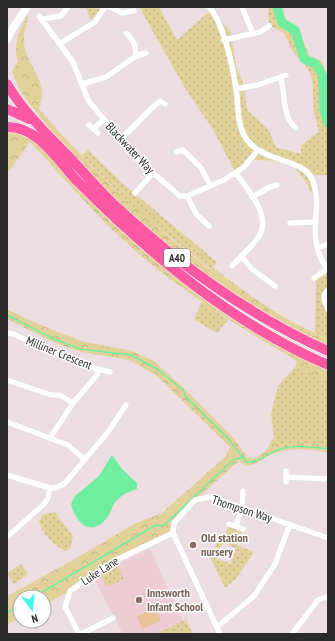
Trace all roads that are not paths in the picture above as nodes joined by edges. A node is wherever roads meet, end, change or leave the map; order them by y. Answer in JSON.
{"nodes":[{"id":1,"x":27,"y":7,"type":"edge"},
{"id":2,"x":68,"y":7,"type":"edge"},
{"id":3,"x":105,"y":7,"type":"edge"},
{"id":4,"x":110,"y":7,"type":"edge"},
{"id":5,"x":209,"y":7,"type":"edge"},
{"id":6,"x":242,"y":7,"type":"edge"},
{"id":7,"x":134,"y":11,"type":"dead end"},
{"id":8,"x":267,"y":29,"type":"dead end"},
{"id":9,"x":10,"y":30,"type":"edge"},
{"id":10,"x":126,"y":34,"type":"dead end"},
{"id":11,"x":253,"y":34,"type":"junction"},
{"id":12,"x":7,"y":40,"type":"edge"},
{"id":13,"x":224,"y":40,"type":"junction"},
{"id":14,"x":59,"y":44,"type":"junction"},
{"id":15,"x":146,"y":53,"type":"dead end"},
{"id":16,"x":136,"y":56,"type":"junction"},
{"id":17,"x":7,"y":84,"type":"edge"},
{"id":18,"x":82,"y":84,"type":"junction"},
{"id":19,"x":236,"y":89,"type":"junction"},
{"id":20,"x":162,"y":100,"type":"dead end"},
{"id":21,"x":7,"y":108,"type":"edge"},
{"id":22,"x":104,"y":119,"type":"junction"},
{"id":23,"x":36,"y":123,"type":"junction"},
{"id":24,"x":89,"y":125,"type":"dead end"},
{"id":25,"x":292,"y":126,"type":"dead end"},
{"id":26,"x":7,"y":127,"type":"edge"},
{"id":27,"x":120,"y":139,"type":"junction"},
{"id":28,"x":258,"y":150,"type":"junction"},
{"id":29,"x":176,"y":152,"type":"dead end"},
{"id":30,"x":236,"y":172,"type":"junction"},
{"id":31,"x":153,"y":173,"type":"junction"},
{"id":32,"x":210,"y":185,"type":"junction"},
{"id":33,"x":277,"y":185,"type":"dead end"},
{"id":34,"x":135,"y":193,"type":"dead end"},
{"id":35,"x":187,"y":196,"type":"junction"},
{"id":36,"x":252,"y":197,"type":"junction"},
{"id":37,"x":314,"y":222,"type":"junction"},
{"id":38,"x":290,"y":223,"type":"dead end"},
{"id":39,"x":209,"y":226,"type":"dead end"},
{"id":40,"x":328,"y":244,"type":"edge"},
{"id":41,"x":316,"y":248,"type":"junction"},
{"id":42,"x":241,"y":256,"type":"junction"},
{"id":43,"x":232,"y":266,"type":"dead end"},
{"id":44,"x":328,"y":269,"type":"edge"},
{"id":45,"x":314,"y":278,"type":"dead end"},
{"id":46,"x":274,"y":283,"type":"dead end"},
{"id":47,"x":328,"y":290,"type":"edge"},
{"id":48,"x":328,"y":309,"type":"edge"},
{"id":49,"x":7,"y":334,"type":"edge"},
{"id":50,"x":328,"y":352,"type":"edge"},
{"id":51,"x":328,"y":365,"type":"edge"},
{"id":52,"x":98,"y":369,"type":"junction"},
{"id":53,"x":110,"y":372,"type":"dead end"},
{"id":54,"x":7,"y":380,"type":"edge"},
{"id":55,"x":73,"y":403,"type":"junction"},
{"id":56,"x":126,"y":405,"type":"dead end"},
{"id":57,"x":7,"y":422,"type":"edge"},
{"id":58,"x":50,"y":438,"type":"junction"},
{"id":59,"x":85,"y":460,"type":"junction"},
{"id":60,"x":7,"y":474,"type":"edge"},
{"id":61,"x":286,"y":477,"type":"dead end"},
{"id":62,"x":328,"y":479,"type":"edge"},
{"id":63,"x":50,"y":488,"type":"junction"},
{"id":64,"x":243,"y":491,"type":"dead end"},
{"id":65,"x":242,"y":508,"type":"junction"},
{"id":66,"x":229,"y":524,"type":"dead end"},
{"id":67,"x":290,"y":524,"type":"junction"},
{"id":68,"x":236,"y":526,"type":"junction"},
{"id":69,"x":243,"y":529,"type":"dead end"},
{"id":70,"x":173,"y":533,"type":"junction"},
{"id":71,"x":7,"y":537,"type":"edge"},
{"id":72,"x":328,"y":538,"type":"edge"},
{"id":73,"x":328,"y":596,"type":"edge"},
{"id":74,"x":112,"y":618,"type":"dead end"},
{"id":75,"x":217,"y":627,"type":"junction"},
{"id":76,"x":80,"y":634,"type":"edge"},
{"id":77,"x":220,"y":634,"type":"edge"},
{"id":78,"x":292,"y":634,"type":"edge"}],
"edges":[{"from":1,"to":9,"type":"main road"},
{"from":2,"to":14,"type":"street","name":"Blackwater Way"},
{"from":3,"to":14,"type":"street"},
{"from":4,"to":7,"type":"street"},
{"from":5,"to":13,"type":"street"},
{"from":6,"to":11,"type":"street"},
{"from":8,"to":11,"type":"street"},
{"from":9,"to":12,"type":"main road"},
{"from":10,"to":16,"type":"street"},
{"from":11,"to":13,"type":"street"},
{"from":13,"to":19,"type":"street"},
{"from":14,"to":18,"type":"street","name":"Blackwater Way"},
{"from":15,"to":16,"type":"street"},
{"from":16,"to":18,"type":"street"},
{"from":17,"to":23,"type":"highway","number":"A40"},
{"from":18,"to":22,"type":"street","name":"Blackwater Way"},
{"from":19,"to":25,"type":"street"},
{"from":19,"to":28,"type":"street"},
{"from":20,"to":27,"type":"street"},
{"from":21,"to":23,"type":"highway","number":"A40"},
{"from":22,"to":24,"type":"street"},
{"from":22,"to":27,"type":"street","name":"Blackwater Way"},
{"from":23,"to":50,"type":"highway","number":"A40"},
{"from":26,"to":51,"type":"highway","number":"A40"},
{"from":27,"to":31,"type":"street","name":"Blackwater Way"},
{"from":28,"to":30,"type":"street"},
{"from":28,"to":37,"type":"street"},
{"from":29,"to":32,"type":"street"},
{"from":30,"to":32,"type":"street"},
{"from":30,"to":36,"type":"street"},
{"from":31,"to":34,"type":"street"},
{"from":31,"to":35,"type":"street","name":"Blackwater Way"},
{"from":32,"to":35,"type":"street"},
{"from":33,"to":36,"type":"street"},
{"from":35,"to":39,"type":"street"},
{"from":36,"to":42,"type":"street"},
{"from":37,"to":38,"type":"street"},
{"from":37,"to":41,"type":"street"},
{"from":40,"to":41,"type":"street"},
{"from":41,"to":44,"type":"street"},
{"from":42,"to":43,"type":"street"},
{"from":42,"to":46,"type":"street"},
{"from":44,"to":45,"type":"street"},
{"from":47,"to":48,"type":"street"},
{"from":49,"to":52,"type":"street","name":"Milliner Crescent"},
{"from":52,"to":53,"type":"street"},
{"from":52,"to":55,"type":"street","name":"Milliner Crescent"},
{"from":54,"to":55,"type":"street"},
{"from":55,"to":58,"type":"street","name":"Milliner Crescent"},
{"from":56,"to":59,"type":"street"},
{"from":57,"to":58,"type":"street"},
{"from":58,"to":59,"type":"street"},
{"from":59,"to":63,"type":"street"},
{"from":60,"to":63,"type":"street"},
{"from":61,"to":62,"type":"street"},
{"from":63,"to":71,"type":"street"},
{"from":64,"to":65,"type":"street"},
{"from":65,"to":67,"type":"street","name":"Thompson Way"},
{"from":65,"to":68,"type":"street"},
{"from":65,"to":70,"type":"street","name":"Thompson Way"},
{"from":66,"to":68,"type":"street"},
{"from":67,"to":72,"type":"street","name":"Thompson Way"},
{"from":67,"to":75,"type":"street"},
{"from":68,"to":69,"type":"street"},
{"from":70,"to":75,"type":"street"},
{"from":70,"to":76,"type":"street","name":"Luke Lane"},
{"from":73,"to":78,"type":"street"},
{"from":74,"to":76,"type":"street"},
{"from":75,"to":77,"type":"street"}]}
